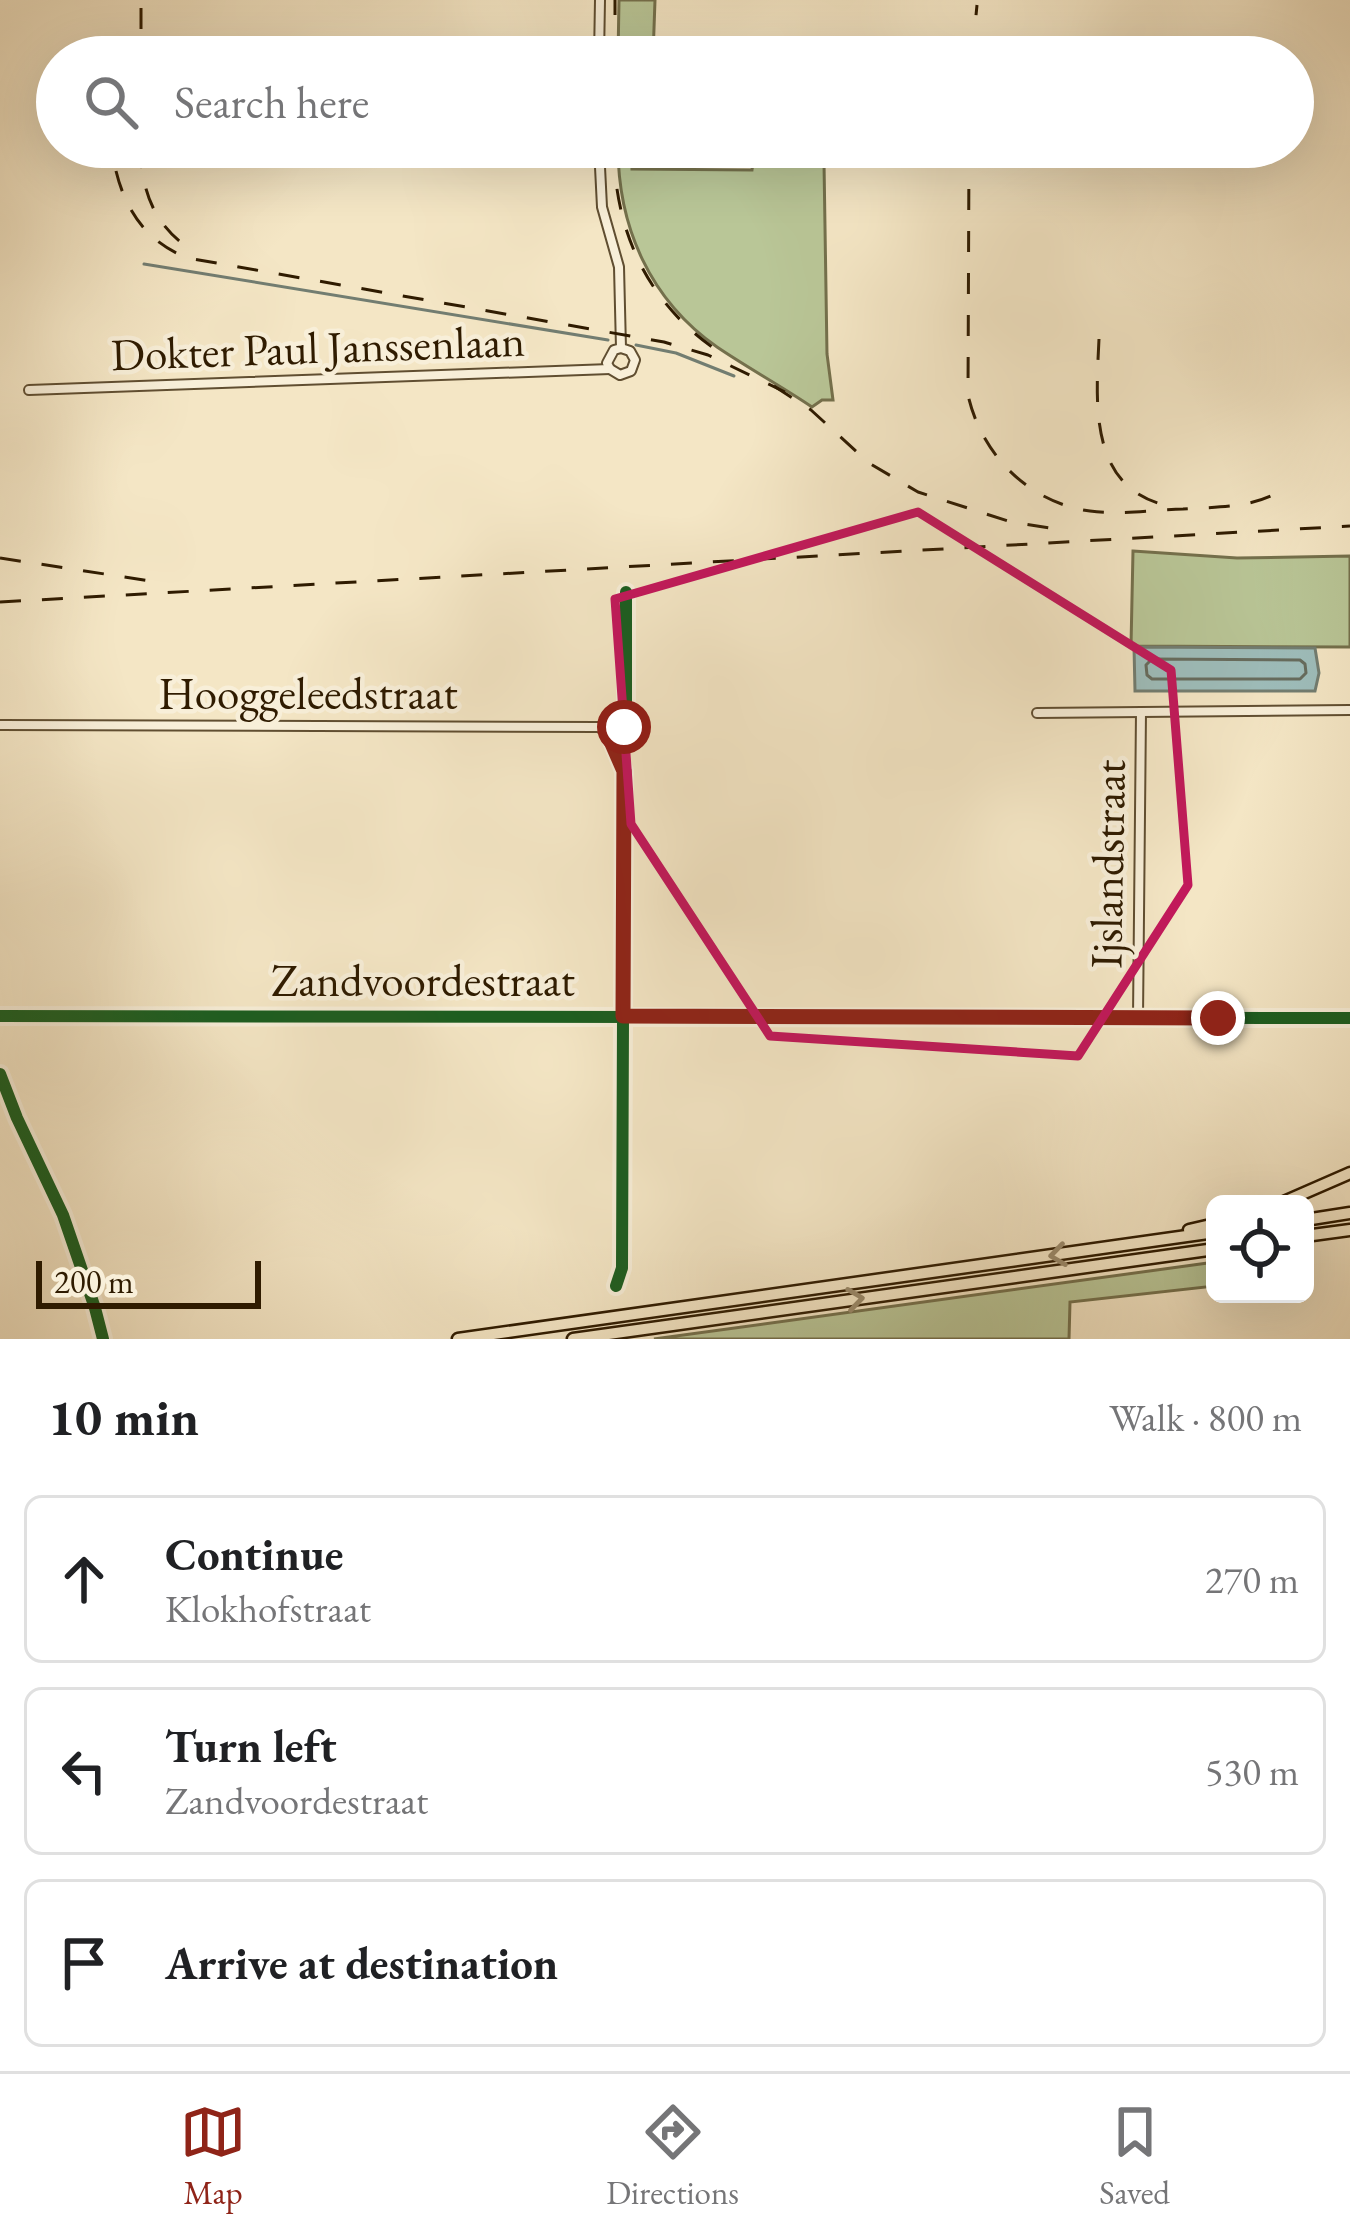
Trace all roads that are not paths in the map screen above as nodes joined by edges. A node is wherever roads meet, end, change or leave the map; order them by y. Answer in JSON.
{"nodes":[{"id":1,"x":600,"y":0,"type":"edge"},
{"id":2,"x":599,"y":36,"type":"edge"},
{"id":3,"x":600,"y":168,"type":"edge"},
{"id":4,"x":621,"y":348,"type":"junction"},
{"id":5,"x":610,"y":370,"type":"junction"},
{"id":6,"x":29,"y":390,"type":"dead end"},
{"id":7,"x":626,"y":592,"type":"dead end"},
{"id":8,"x":1350,"y":710,"type":"edge"},
{"id":9,"x":1037,"y":712,"type":"dead end"},
{"id":10,"x":1141,"y":712,"type":"junction"},
{"id":11,"x":0,"y":725,"type":"edge"},
{"id":12,"x":610,"y":739,"type":"junction"},
{"id":13,"x":0,"y":1016,"type":"edge"},
{"id":14,"x":623,"y":1016,"type":"junction"},
{"id":15,"x":1138,"y":1018,"type":"junction"},
{"id":16,"x":1350,"y":1018,"type":"edge"},
{"id":17,"x":1350,"y":1173,"type":"edge"},
{"id":18,"x":1300,"y":1195,"type":"edge"},
{"id":19,"x":1350,"y":1213,"type":"edge"},
{"id":20,"x":1314,"y":1219,"type":"edge"},
{"id":21,"x":1206,"y":1230,"type":"edge"},
{"id":22,"x":1350,"y":1234,"type":"edge"},
{"id":23,"x":1314,"y":1237,"type":"edge"},
{"id":24,"x":1206,"y":1250,"type":"edge"},
{"id":25,"x":616,"y":1286,"type":"dead end"},
{"id":26,"x":458,"y":1339,"type":"edge"},
{"id":27,"x":573,"y":1339,"type":"edge"}],
"edges":[{"from":1,"to":2,"type":"street"},
{"from":3,"to":4,"type":"street"},
{"from":4,"to":5,"type":"street"},
{"from":4,"to":5,"type":"street"},
{"from":5,"to":6,"type":"street","name":"Dokter Paul Janssenlaan"},
{"from":7,"to":12,"type":"street"},
{"from":8,"to":10,"type":"street"},
{"from":9,"to":10,"type":"street"},
{"from":10,"to":15,"type":"street","name":"Ijslandstraat"},
{"from":11,"to":12,"type":"street","name":"Hooggeleedstraat"},
{"from":12,"to":14,"type":"street"},
{"from":13,"to":14,"type":"main road","name":"Zandvoordestraat"},
{"from":14,"to":15,"type":"main road","name":"Zandvoordestraat"},
{"from":14,"to":25,"type":"street"},
{"from":15,"to":16,"type":"main road","name":"Zandvoordestraat"},
{"from":17,"to":18,"type":"highway"},
{"from":19,"to":20,"type":"highway"},
{"from":21,"to":26,"type":"highway","one_way":true},
{"from":22,"to":23,"type":"highway"},
{"from":27,"to":24,"type":"highway","one_way":true}]}
